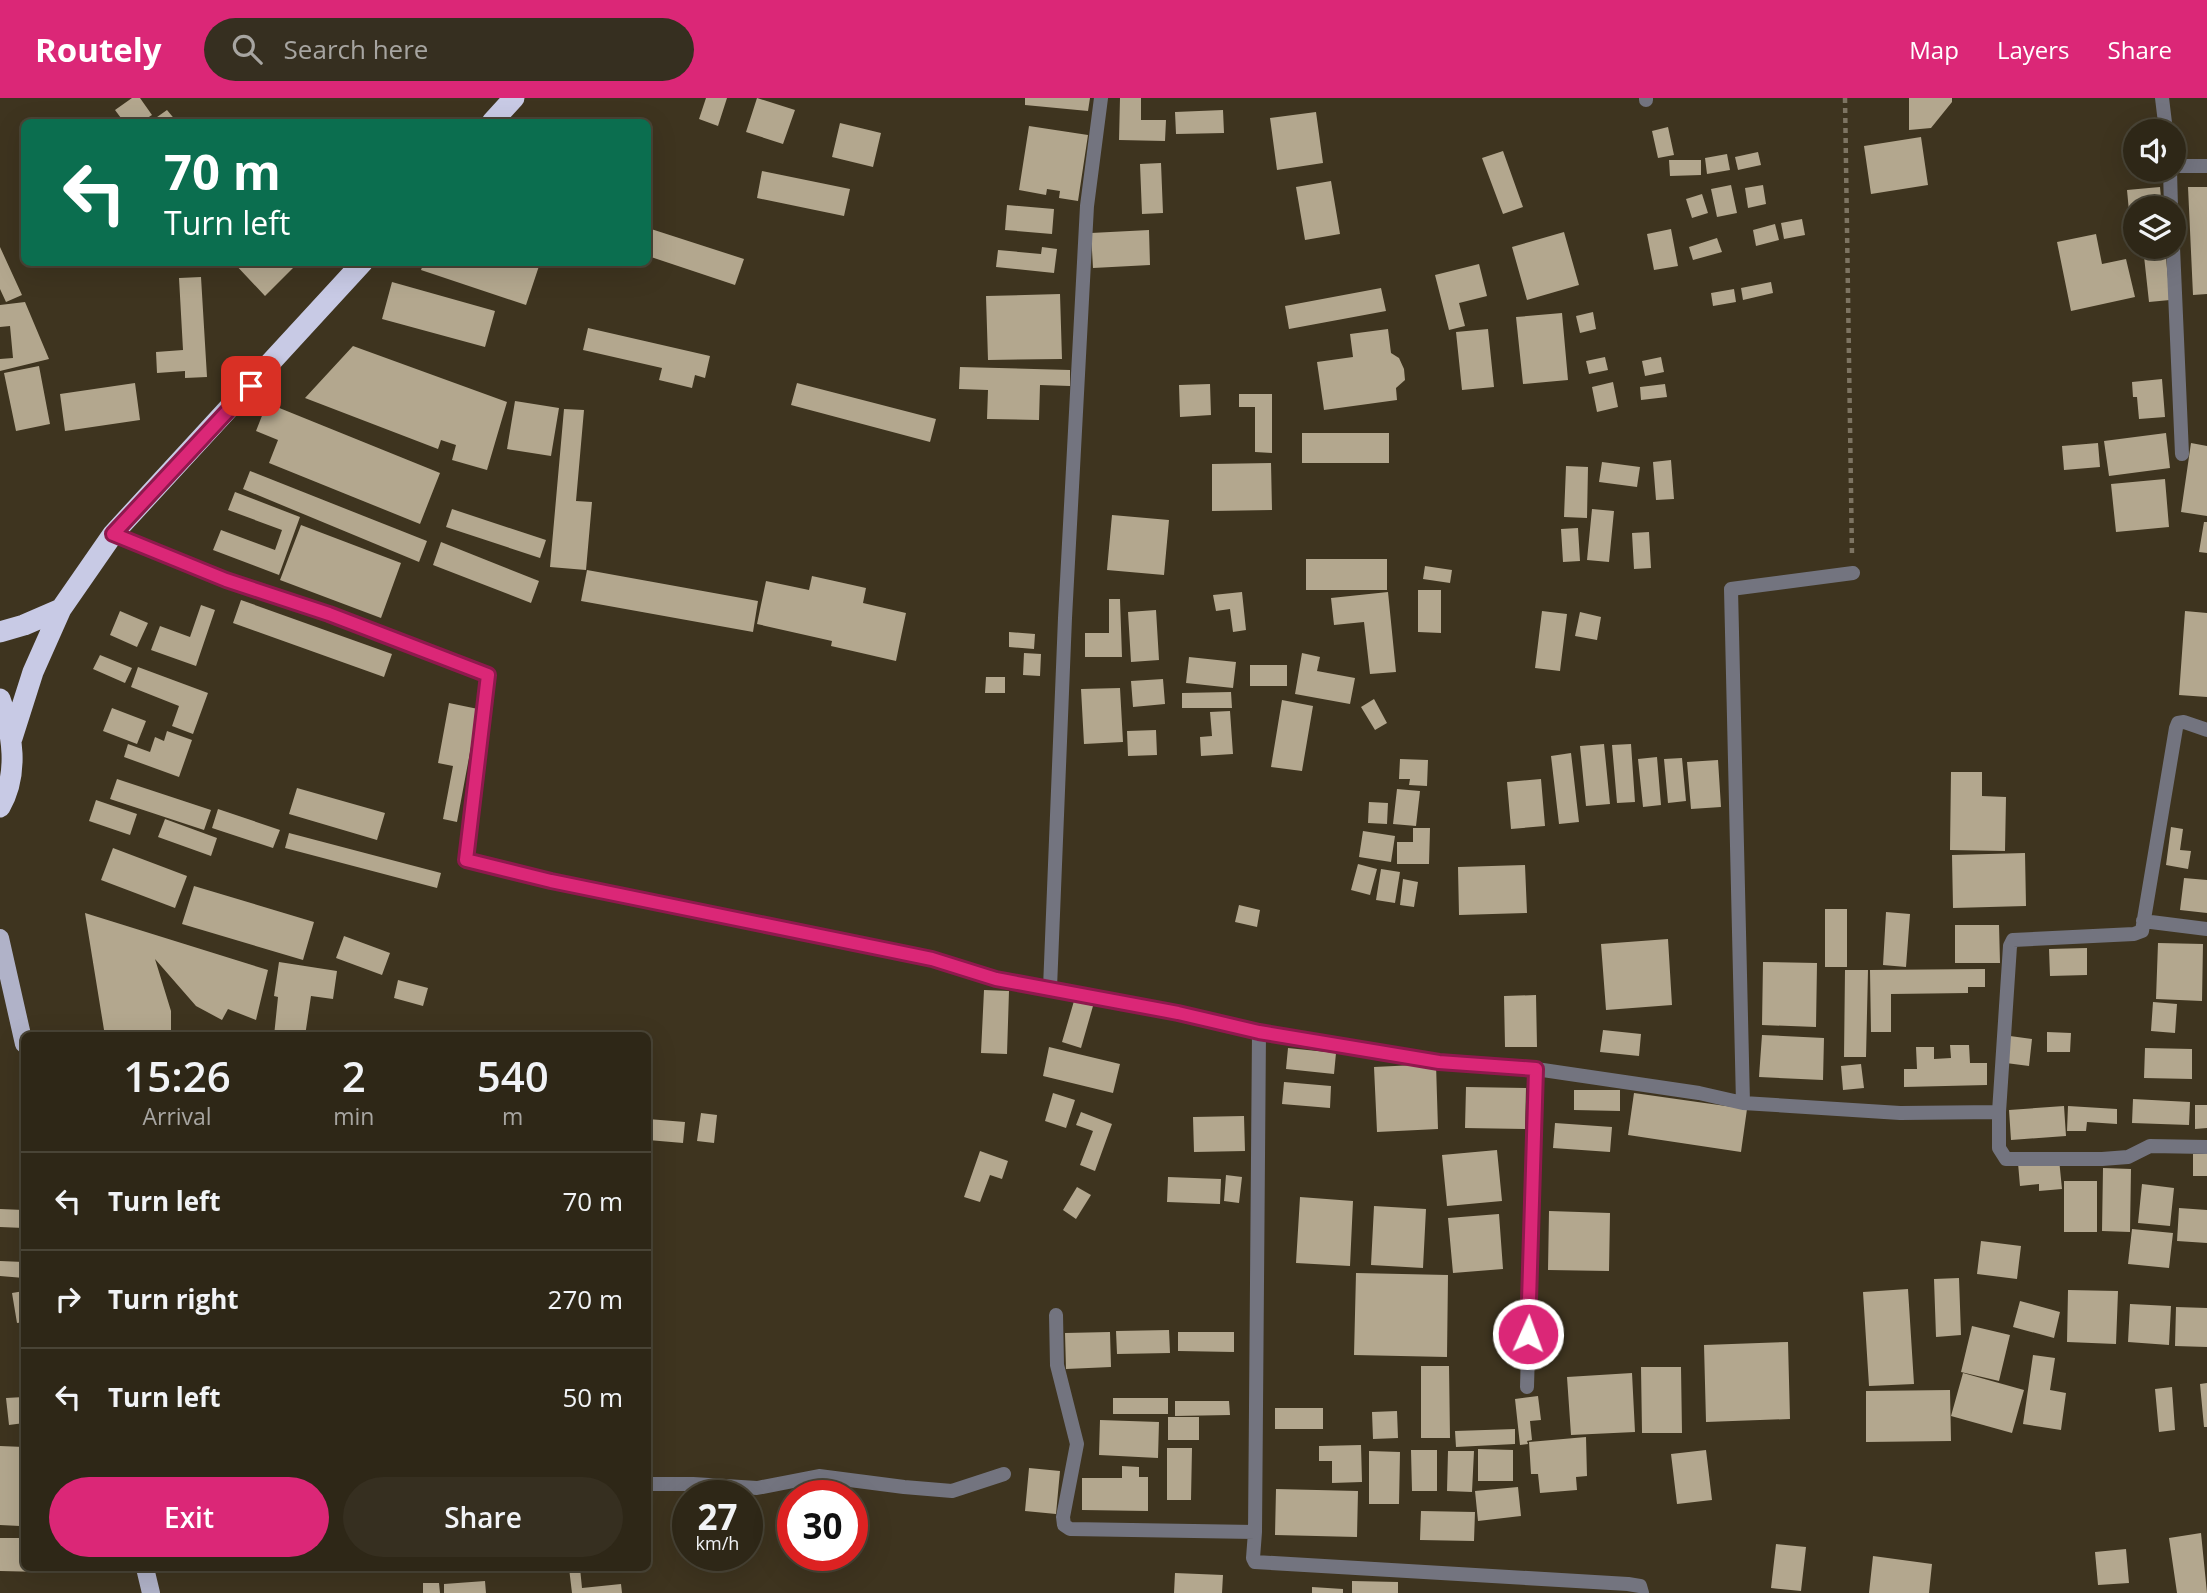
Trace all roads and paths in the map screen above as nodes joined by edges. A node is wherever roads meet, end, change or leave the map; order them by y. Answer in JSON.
{"nodes":[{"id":1,"x":514,"y":98,"type":"edge"},
{"id":2,"x":1101,"y":98,"type":"edge"},
{"id":3,"x":1845,"y":98,"type":"edge"},
{"id":4,"x":2162,"y":98,"type":"edge"},
{"id":5,"x":495,"y":119,"type":"edge"},
{"id":6,"x":2165,"y":119,"type":"edge"},
{"id":7,"x":2186,"y":166,"type":"edge"},
{"id":8,"x":2207,"y":166,"type":"edge"},
{"id":9,"x":2174,"y":259,"type":"edge"},
{"id":10,"x":359,"y":266,"type":"edge"},
{"id":11,"x":2182,"y":454,"type":"dead end"},
{"id":12,"x":113,"y":534,"type":"junction"},
{"id":13,"x":1853,"y":573,"type":"joint"},
{"id":14,"x":61,"y":609,"type":"junction"},
{"id":15,"x":0,"y":632,"type":"edge"},
{"id":16,"x":0,"y":699,"type":"edge"},
{"id":17,"x":2207,"y":730,"type":"edge"},
{"id":18,"x":12,"y":737,"type":"junction"},
{"id":19,"x":1,"y":808,"type":"edge"},
{"id":20,"x":2143,"y":921,"type":"junction"},
{"id":21,"x":2207,"y":929,"type":"edge"},
{"id":22,"x":0,"y":938,"type":"edge"},
{"id":23,"x":3,"y":962,"type":"edge"},
{"id":24,"x":1051,"y":988,"type":"junction"},
{"id":25,"x":21,"y":1032,"type":"edge"},
{"id":26,"x":1259,"y":1032,"type":"junction"},
{"id":27,"x":1536,"y":1069,"type":"junction"},
{"id":28,"x":1743,"y":1103,"type":"junction"},
{"id":29,"x":1999,"y":1112,"type":"junction"},
{"id":30,"x":2207,"y":1147,"type":"edge"},
{"id":31,"x":1056,"y":1315,"type":"dead end"},
{"id":32,"x":1527,"y":1387,"type":"dead end"},
{"id":33,"x":1004,"y":1474,"type":"dead end"},
{"id":34,"x":651,"y":1484,"type":"edge"},
{"id":35,"x":1255,"y":1532,"type":"junction"},
{"id":36,"x":146,"y":1571,"type":"edge"},
{"id":37,"x":151,"y":1593,"type":"edge"},
{"id":38,"x":1642,"y":1593,"type":"edge"}],
"edges":[{"from":1,"to":5,"type":"highway"},
{"from":2,"to":24,"type":"street"},
{"from":3,"to":13,"type":"path"},
{"from":4,"to":6,"type":"street"},
{"from":7,"to":8,"type":"street"},
{"from":9,"to":11,"type":"street"},
{"from":10,"to":12,"type":"highway"},
{"from":12,"to":14,"type":"highway"},
{"from":12,"to":24,"type":"street"},
{"from":13,"to":28,"type":"street"},
{"from":14,"to":15,"type":"highway"},
{"from":14,"to":18,"type":"highway"},
{"from":16,"to":18,"type":"highway"},
{"from":17,"to":20,"type":"street"},
{"from":18,"to":19,"type":"highway"},
{"from":20,"to":21,"type":"street"},
{"from":20,"to":29,"type":"street"},
{"from":22,"to":23,"type":"main road"},
{"from":23,"to":25,"type":"main road"},
{"from":24,"to":26,"type":"street"},
{"from":26,"to":27,"type":"street"},
{"from":26,"to":35,"type":"street"},
{"from":27,"to":28,"type":"street"},
{"from":27,"to":32,"type":"street"},
{"from":28,"to":29,"type":"street"},
{"from":29,"to":30,"type":"street"},
{"from":31,"to":35,"type":"street"},
{"from":33,"to":34,"type":"street"},
{"from":35,"to":38,"type":"street"},
{"from":36,"to":37,"type":"main road"}]}
